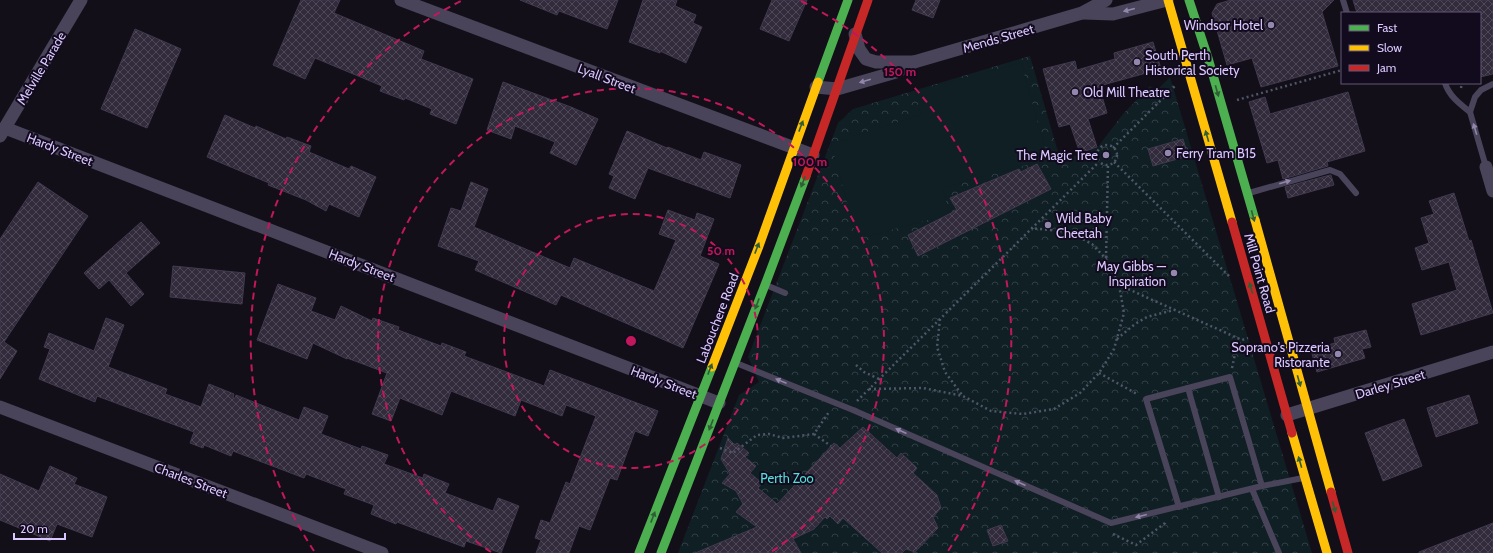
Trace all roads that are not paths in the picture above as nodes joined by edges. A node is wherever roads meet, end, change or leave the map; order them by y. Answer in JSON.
{"nodes":[{"id":1,"x":81,"y":0,"type":"edge"},
{"id":2,"x":402,"y":0,"type":"edge"},
{"id":3,"x":848,"y":0,"type":"edge"},
{"id":4,"x":868,"y":0,"type":"edge"},
{"id":5,"x":1106,"y":0,"type":"edge"},
{"id":6,"x":1168,"y":0,"type":"edge"},
{"id":7,"x":1189,"y":0,"type":"edge"},
{"id":8,"x":1343,"y":0,"type":"edge"},
{"id":9,"x":1347,"y":12,"type":"edge"},
{"id":10,"x":1082,"y":14,"type":"junction"},
{"id":11,"x":855,"y":34,"type":"junction"},
{"id":12,"x":866,"y":59,"type":"junction"},
{"id":13,"x":846,"y":62,"type":"junction"},
{"id":14,"x":914,"y":62,"type":"junction"},
{"id":15,"x":824,"y":66,"type":"junction"},
{"id":16,"x":1493,"y":84,"type":"edge"},
{"id":17,"x":1446,"y":85,"type":"edge"},
{"id":18,"x":816,"y":87,"type":"junction"},
{"id":19,"x":837,"y":89,"type":"junction"},
{"id":20,"x":1470,"y":112,"type":"junction"},
{"id":21,"x":2,"y":132,"type":"edge"},
{"id":22,"x":793,"y":148,"type":"junction"},
{"id":23,"x":813,"y":155,"type":"junction"},
{"id":24,"x":1486,"y":167,"type":"joint"},
{"id":25,"x":1493,"y":191,"type":"edge"},
{"id":26,"x":1247,"y":193,"type":"junction"},
{"id":27,"x":1356,"y":193,"type":"dead end"},
{"id":28,"x":764,"y":285,"type":"junction"},
{"id":29,"x":785,"y":293,"type":"dead end"},
{"id":30,"x":1493,"y":352,"type":"edge"},
{"id":31,"x":735,"y":363,"type":"junction"},
{"id":32,"x":1188,"y":388,"type":"junction"},
{"id":33,"x":700,"y":396,"type":"junction"},
{"id":34,"x":719,"y":403,"type":"junction"},
{"id":35,"x":0,"y":408,"type":"edge"},
{"id":36,"x":1307,"y":409,"type":"junction"},
{"id":37,"x":1287,"y":415,"type":"junction"},
{"id":38,"x":1305,"y":477,"type":"junction"},
{"id":39,"x":1262,"y":486,"type":"junction"},
{"id":40,"x":1252,"y":489,"type":"junction"},
{"id":41,"x":1219,"y":497,"type":"junction"},
{"id":42,"x":1179,"y":507,"type":"junction"},
{"id":43,"x":382,"y":553,"type":"edge"},
{"id":44,"x":639,"y":553,"type":"edge"},
{"id":45,"x":660,"y":553,"type":"edge"},
{"id":46,"x":1279,"y":553,"type":"edge"},
{"id":47,"x":1327,"y":553,"type":"edge"},
{"id":48,"x":1348,"y":553,"type":"edge"}],
"edges":[{"from":1,"to":21,"type":"street","name":"Melville Parade"},
{"from":2,"to":22,"type":"street","name":"Lyall Street"},
{"from":3,"to":15,"type":"main road","name":"Labouchere Road"},
{"from":4,"to":11,"type":"main road"},
{"from":5,"to":10,"type":"street","name":"Mends Street"},
{"from":6,"to":10,"type":"street","name":"Mends Street","one_way":true},
{"from":37,"to":6,"type":"main road","name":"Mill Point Road","one_way":true},
{"from":7,"to":26,"type":"main road","name":"Mill Point Road","one_way":true},
{"from":8,"to":9,"type":"lane"},
{"from":10,"to":14,"type":"street","name":"Mends Street"},
{"from":11,"to":12,"type":"street"},
{"from":11,"to":13,"type":"main road"},
{"from":12,"to":13,"type":"street","name":"Mends Street"},
{"from":12,"to":14,"type":"street","name":"Mends Street"},
{"from":13,"to":15,"type":"street","name":"Mends Street"},
{"from":13,"to":19,"type":"main road"},
{"from":14,"to":19,"type":"street","name":"Mends Street","one_way":true},
{"from":15,"to":18,"type":"main road","name":"Labouchere Road"},
{"from":16,"to":20,"type":"lane"},
{"from":17,"to":20,"type":"lane"},
{"from":18,"to":19,"type":"street","name":"Mends Street"},
{"from":22,"to":18,"type":"main road","name":"Labouchere Road","one_way":true},
{"from":19,"to":23,"type":"main road"},
{"from":24,"to":20,"type":"lane","one_way":true},
{"from":21,"to":33,"type":"street","name":"Hardy Street"},
{"from":22,"to":23,"type":"street","name":"Lyall Street"},
{"from":33,"to":22,"type":"main road","name":"Labouchere Road","one_way":true},
{"from":23,"to":28,"type":"main road","one_way":true},
{"from":24,"to":25,"type":"street"},
{"from":26,"to":27,"type":"lane","one_way":true},
{"from":26,"to":36,"type":"main road","name":"Mill Point Road","one_way":true},
{"from":28,"to":29,"type":"lane"},
{"from":28,"to":31,"type":"main road","one_way":true},
{"from":30,"to":36,"type":"street","name":"Darley Street"},
{"from":31,"to":34,"type":"main road"},
{"from":42,"to":31,"type":"lane","one_way":true},
{"from":32,"to":39,"type":"lane"},
{"from":32,"to":41,"type":"lane"},
{"from":32,"to":42,"type":"lane"},
{"from":33,"to":34,"type":"street","name":"Hardy Street"},
{"from":44,"to":33,"type":"main road","name":"Labouchere Road","one_way":true},
{"from":34,"to":45,"type":"main road","one_way":true},
{"from":35,"to":43,"type":"street","name":"Charles Street"},
{"from":36,"to":37,"type":"street","name":"Darley Street"},
{"from":36,"to":48,"type":"main road","name":"Mill Point Road","one_way":true},
{"from":38,"to":37,"type":"main road","name":"Mill Point Road","one_way":true},
{"from":38,"to":39,"type":"lane"},
{"from":38,"to":47,"type":"main road","name":"Mill Point Road"},
{"from":39,"to":40,"type":"lane"},
{"from":40,"to":41,"type":"lane"},
{"from":40,"to":46,"type":"lane"},
{"from":41,"to":42,"type":"lane"}]}
